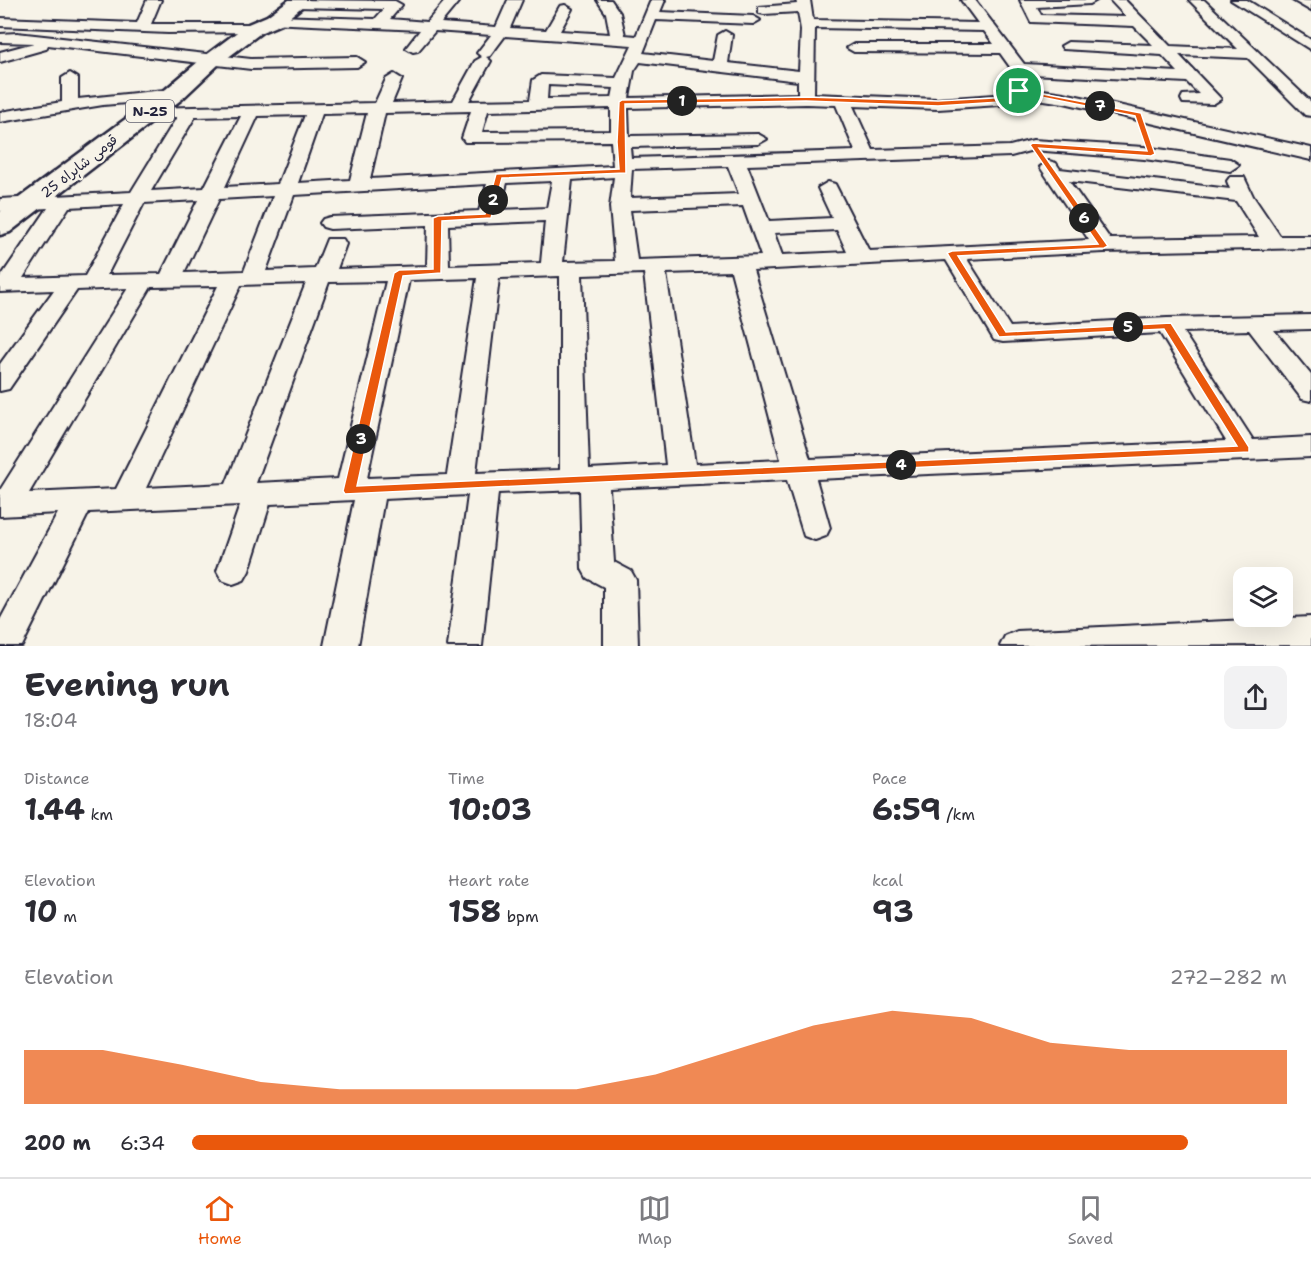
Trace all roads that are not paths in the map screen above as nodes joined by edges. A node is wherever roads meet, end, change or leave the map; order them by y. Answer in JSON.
{"nodes":[{"id":1,"x":154,"y":0,"type":"edge"},
{"id":2,"x":453,"y":0,"type":"edge"},
{"id":3,"x":514,"y":0,"type":"edge"},
{"id":4,"x":604,"y":0,"type":"edge"},
{"id":5,"x":658,"y":0,"type":"edge"},
{"id":6,"x":968,"y":0,"type":"edge"},
{"id":7,"x":1090,"y":0,"type":"edge"},
{"id":8,"x":1117,"y":0,"type":"edge"},
{"id":9,"x":1196,"y":0,"type":"edge"},
{"id":10,"x":1239,"y":0,"type":"edge"},
{"id":11,"x":1299,"y":0,"type":"edge"},
{"id":12,"x":364,"y":1,"type":"edge"},
{"id":13,"x":1029,"y":1,"type":"edge"},
{"id":14,"x":803,"y":4,"type":"edge"},
{"id":15,"x":1311,"y":7,"type":"edge"},
{"id":16,"x":565,"y":9,"type":"dead end"},
{"id":17,"x":889,"y":9,"type":"dead end"},
{"id":18,"x":764,"y":10,"type":"dead end"},
{"id":19,"x":275,"y":13,"type":"edge"},
{"id":20,"x":653,"y":16,"type":"junction"},
{"id":21,"x":753,"y":20,"type":"dead end"},
{"id":22,"x":0,"y":22,"type":"edge"},
{"id":23,"x":1138,"y":22,"type":"junction"},
{"id":24,"x":379,"y":23,"type":"junction"},
{"id":25,"x":807,"y":24,"type":"junction"},
{"id":26,"x":897,"y":25,"type":"junction"},
{"id":27,"x":432,"y":26,"type":"junction"},
{"id":28,"x":989,"y":27,"type":"junction"},
{"id":29,"x":142,"y":28,"type":"junction"},
{"id":30,"x":501,"y":30,"type":"junction"},
{"id":31,"x":551,"y":34,"type":"junction"},
{"id":32,"x":725,"y":35,"type":"dead end"},
{"id":33,"x":0,"y":38,"type":"edge"},
{"id":34,"x":618,"y":39,"type":"junction"},
{"id":35,"x":642,"y":41,"type":"junction"},
{"id":36,"x":57,"y":42,"type":"junction"},
{"id":37,"x":1068,"y":46,"type":"dead end"},
{"id":38,"x":1311,"y":46,"type":"edge"},
{"id":39,"x":413,"y":48,"type":"dead end"},
{"id":40,"x":854,"y":48,"type":"dead end"},
{"id":41,"x":1006,"y":49,"type":"junction"},
{"id":42,"x":1166,"y":51,"type":"junction"},
{"id":43,"x":1252,"y":54,"type":"junction"},
{"id":44,"x":0,"y":57,"type":"edge"},
{"id":45,"x":634,"y":57,"type":"junction"},
{"id":46,"x":204,"y":59,"type":"junction"},
{"id":47,"x":357,"y":62,"type":"dead end"},
{"id":48,"x":720,"y":68,"type":"junction"},
{"id":49,"x":1020,"y":69,"type":"junction"},
{"id":50,"x":808,"y":77,"type":"junction"},
{"id":51,"x":1192,"y":77,"type":"junction"},
{"id":52,"x":70,"y":78,"type":"dead end"},
{"id":53,"x":394,"y":79,"type":"dead end"},
{"id":54,"x":1019,"y":91,"type":"junction"},
{"id":55,"x":622,"y":92,"type":"junction"},
{"id":56,"x":806,"y":99,"type":"junction"},
{"id":57,"x":842,"y":99,"type":"junction"},
{"id":58,"x":1189,"y":99,"type":"dead end"},
{"id":59,"x":538,"y":104,"type":"junction"},
{"id":60,"x":70,"y":105,"type":"junction"},
{"id":61,"x":147,"y":105,"type":"junction"},
{"id":62,"x":459,"y":105,"type":"junction"},
{"id":63,"x":482,"y":105,"type":"junction"},
{"id":64,"x":382,"y":106,"type":"junction"},
{"id":65,"x":316,"y":108,"type":"junction"},
{"id":66,"x":254,"y":109,"type":"junction"},
{"id":67,"x":1310,"y":109,"type":"edge"},
{"id":68,"x":190,"y":111,"type":"junction"},
{"id":69,"x":1138,"y":115,"type":"junction"},
{"id":70,"x":0,"y":117,"type":"edge"},
{"id":71,"x":1217,"y":133,"type":"junction"},
{"id":72,"x":620,"y":139,"type":"junction"},
{"id":73,"x":758,"y":139,"type":"dead end"},
{"id":74,"x":1033,"y":145,"type":"junction"},
{"id":75,"x":1151,"y":154,"type":"junction"},
{"id":76,"x":1311,"y":154,"type":"edge"},
{"id":77,"x":866,"y":155,"type":"junction"},
{"id":78,"x":735,"y":159,"type":"junction"},
{"id":79,"x":1230,"y":165,"type":"junction"},
{"id":80,"x":622,"y":167,"type":"junction"},
{"id":81,"x":563,"y":173,"type":"junction"},
{"id":82,"x":1054,"y":174,"type":"junction"},
{"id":83,"x":499,"y":176,"type":"junction"},
{"id":84,"x":359,"y":184,"type":"junction"},
{"id":85,"x":285,"y":188,"type":"junction"},
{"id":86,"x":828,"y":188,"type":"dead end"},
{"id":87,"x":212,"y":192,"type":"junction"},
{"id":88,"x":138,"y":196,"type":"junction"},
{"id":89,"x":1243,"y":196,"type":"junction"},
{"id":90,"x":64,"y":200,"type":"junction"},
{"id":91,"x":749,"y":200,"type":"junction"},
{"id":92,"x":30,"y":203,"type":"junction"},
{"id":93,"x":620,"y":204,"type":"junction"},
{"id":94,"x":0,"y":205,"type":"edge"},
{"id":95,"x":556,"y":214,"type":"junction"},
{"id":96,"x":488,"y":216,"type":"junction"},
{"id":97,"x":438,"y":218,"type":"junction"},
{"id":98,"x":330,"y":223,"type":"dead end"},
{"id":99,"x":845,"y":223,"type":"junction"},
{"id":100,"x":0,"y":226,"type":"edge"},
{"id":101,"x":760,"y":228,"type":"junction"},
{"id":102,"x":1311,"y":242,"type":"edge"},
{"id":103,"x":1274,"y":243,"type":"junction"},
{"id":104,"x":334,"y":244,"type":"dead end"},
{"id":105,"x":1104,"y":246,"type":"junction"},
{"id":106,"x":952,"y":253,"type":"junction"},
{"id":107,"x":861,"y":258,"type":"junction"},
{"id":108,"x":774,"y":262,"type":"junction"},
{"id":109,"x":740,"y":264,"type":"junction"},
{"id":110,"x":654,"y":266,"type":"junction"},
{"id":111,"x":627,"y":267,"type":"junction"},
{"id":112,"x":561,"y":269,"type":"junction"},
{"id":113,"x":438,"y":271,"type":"junction"},
{"id":114,"x":489,"y":271,"type":"junction"},
{"id":115,"x":399,"y":273,"type":"junction"},
{"id":116,"x":322,"y":275,"type":"junction"},
{"id":117,"x":243,"y":278,"type":"junction"},
{"id":118,"x":156,"y":281,"type":"junction"},
{"id":119,"x":82,"y":282,"type":"junction"},
{"id":120,"x":3,"y":285,"type":"edge"},
{"id":121,"x":1311,"y":322,"type":"edge"},
{"id":122,"x":1256,"y":323,"type":"junction"},
{"id":123,"x":1167,"y":326,"type":"junction"},
{"id":124,"x":0,"y":383,"type":"edge"},
{"id":125,"x":1311,"y":393,"type":"edge"},
{"id":126,"x":1311,"y":447,"type":"edge"},
{"id":127,"x":1245,"y":449,"type":"junction"},
{"id":128,"x":798,"y":470,"type":"junction"},
{"id":129,"x":682,"y":476,"type":"junction"},
{"id":130,"x":584,"y":480,"type":"junction"},
{"id":131,"x":472,"y":485,"type":"junction"},
{"id":132,"x":360,"y":491,"type":"junction"},
{"id":133,"x":248,"y":495,"type":"junction"},
{"id":134,"x":126,"y":498,"type":"junction"},
{"id":135,"x":80,"y":501,"type":"junction"},
{"id":136,"x":3,"y":505,"type":"edge"},
{"id":137,"x":815,"y":528,"type":"dead end"},
{"id":138,"x":233,"y":571,"type":"dead end"},
{"id":139,"x":1311,"y":631,"type":"edge"},
{"id":140,"x":4,"y":646,"type":"edge"},
{"id":141,"x":341,"y":646,"type":"edge"},
{"id":142,"x":465,"y":646,"type":"edge"},
{"id":143,"x":621,"y":646,"type":"edge"},
{"id":144,"x":1017,"y":646,"type":"edge"}],
"edges":[{"from":1,"to":29,"type":"street"},
{"from":2,"to":27,"type":"street"},
{"from":3,"to":30,"type":"street"},
{"from":4,"to":34,"type":"street"},
{"from":5,"to":20,"type":"street"},
{"from":6,"to":28,"type":"street"},
{"from":7,"to":13,"type":"street"},
{"from":8,"to":23,"type":"street"},
{"from":9,"to":43,"type":"street"},
{"from":10,"to":38,"type":"street"},
{"from":11,"to":15,"type":"street"},
{"from":12,"to":19,"type":"street"},
{"from":12,"to":24,"type":"street"},
{"from":13,"to":23,"type":"street"},
{"from":14,"to":18,"type":"street"},
{"from":14,"to":25,"type":"street"},
{"from":16,"to":31,"type":"street"},
{"from":17,"to":26,"type":"street"},
{"from":19,"to":24,"type":"street"},
{"from":19,"to":29,"type":"street"},
{"from":19,"to":46,"type":"highway","name":"قومی شاہراہ 25","number":"N-25"},
{"from":20,"to":21,"type":"street"},
{"from":20,"to":35,"type":"street"},
{"from":22,"to":29,"type":"street"},
{"from":23,"to":42,"type":"street"},
{"from":24,"to":27,"type":"street"},
{"from":25,"to":26,"type":"street"},
{"from":25,"to":50,"type":"street"},
{"from":26,"to":28,"type":"street"},
{"from":27,"to":30,"type":"street"},
{"from":27,"to":39,"type":"street"},
{"from":28,"to":41,"type":"street"},
{"from":30,"to":31,"type":"street"},
{"from":30,"to":62,"type":"street"},
{"from":31,"to":34,"type":"street"},
{"from":32,"to":48,"type":"street"},
{"from":33,"to":36,"type":"street"},
{"from":34,"to":35,"type":"street"},
{"from":35,"to":45,"type":"street"},
{"from":36,"to":44,"type":"street"},
{"from":36,"to":46,"type":"street"},
{"from":37,"to":42,"type":"street"},
{"from":40,"to":41,"type":"street"},
{"from":41,"to":49,"type":"street"},
{"from":42,"to":43,"type":"street"},
{"from":42,"to":51,"type":"street"},
{"from":43,"to":67,"type":"street"},
{"from":45,"to":48,"type":"street"},
{"from":45,"to":55,"type":"street"},
{"from":46,"to":47,"type":"street"},
{"from":46,"to":61,"type":"highway","name":"قومی شاہراہ 25","number":"N-25"},
{"from":46,"to":61,"type":"highway","name":"قومی شاہراہ 25","number":"N-25"},
{"from":48,"to":50,"type":"street"},
{"from":49,"to":51,"type":"street"},
{"from":49,"to":54,"type":"street"},
{"from":50,"to":56,"type":"street"},
{"from":51,"to":58,"type":"street"},
{"from":52,"to":60,"type":"street"},
{"from":53,"to":64,"type":"street"},
{"from":54,"to":57,"type":"street"},
{"from":54,"to":69,"type":"street"},
{"from":55,"to":56,"type":"street"},
{"from":55,"to":59,"type":"street"},
{"from":55,"to":59,"type":"street"},
{"from":55,"to":72,"type":"street"},
{"from":56,"to":57,"type":"street"},
{"from":57,"to":77,"type":"street"},
{"from":59,"to":63,"type":"street"},
{"from":60,"to":61,"type":"street"},
{"from":60,"to":70,"type":"street"},
{"from":61,"to":68,"type":"street"},
{"from":61,"to":92,"type":"highway","name":"قومی شاہراہ 25","number":"N-25"},
{"from":61,"to":94,"type":"highway","name":"قومی شاہراہ 25","number":"N-25"},
{"from":62,"to":63,"type":"street"},
{"from":62,"to":64,"type":"street"},
{"from":63,"to":72,"type":"street"},
{"from":64,"to":65,"type":"street"},
{"from":64,"to":84,"type":"street"},
{"from":65,"to":66,"type":"street"},
{"from":65,"to":85,"type":"street"},
{"from":66,"to":68,"type":"street"},
{"from":66,"to":87,"type":"street"},
{"from":68,"to":88,"type":"street"},
{"from":69,"to":71,"type":"street"},
{"from":69,"to":75,"type":"street"},
{"from":71,"to":76,"type":"street"},
{"from":71,"to":79,"type":"street"},
{"from":72,"to":73,"type":"street"},
{"from":72,"to":80,"type":"street"},
{"from":74,"to":75,"type":"street"},
{"from":74,"to":77,"type":"street"},
{"from":74,"to":82,"type":"street"},
{"from":75,"to":79,"type":"street"},
{"from":77,"to":78,"type":"street"},
{"from":78,"to":80,"type":"street"},
{"from":78,"to":91,"type":"street"},
{"from":79,"to":89,"type":"street"},
{"from":80,"to":81,"type":"street"},
{"from":80,"to":93,"type":"street"},
{"from":81,"to":83,"type":"street"},
{"from":81,"to":95,"type":"street"},
{"from":82,"to":89,"type":"street"},
{"from":82,"to":105,"type":"street"},
{"from":83,"to":84,"type":"street"},
{"from":83,"to":96,"type":"street"},
{"from":84,"to":85,"type":"street"},
{"from":85,"to":87,"type":"street"},
{"from":85,"to":117,"type":"street"},
{"from":86,"to":99,"type":"street"},
{"from":87,"to":88,"type":"street"},
{"from":87,"to":118,"type":"street"},
{"from":88,"to":90,"type":"street"},
{"from":88,"to":119,"type":"street"},
{"from":89,"to":103,"type":"street"},
{"from":90,"to":92,"type":"street"},
{"from":90,"to":120,"type":"street"},
{"from":91,"to":93,"type":"street"},
{"from":91,"to":101,"type":"street"},
{"from":92,"to":94,"type":"street"},
{"from":92,"to":100,"type":"highway","name":"قومی شاہراہ 25","number":"N-25"},
{"from":93,"to":111,"type":"street"},
{"from":95,"to":96,"type":"street"},
{"from":95,"to":112,"type":"street"},
{"from":96,"to":97,"type":"street"},
{"from":97,"to":98,"type":"street"},
{"from":97,"to":113,"type":"street"},
{"from":99,"to":101,"type":"street"},
{"from":99,"to":107,"type":"street"},
{"from":101,"to":108,"type":"street"},
{"from":102,"to":103,"type":"street"},
{"from":103,"to":105,"type":"street"},
{"from":104,"to":116,"type":"street"},
{"from":105,"to":106,"type":"street"},
{"from":106,"to":107,"type":"street"},
{"from":106,"to":123,"type":"street"},
{"from":107,"to":108,"type":"street"},
{"from":108,"to":109,"type":"street"},
{"from":109,"to":110,"type":"street"},
{"from":109,"to":128,"type":"street"},
{"from":110,"to":111,"type":"street"},
{"from":110,"to":129,"type":"street"},
{"from":111,"to":112,"type":"street"},
{"from":112,"to":114,"type":"street"},
{"from":112,"to":130,"type":"street"},
{"from":113,"to":114,"type":"street"},
{"from":113,"to":115,"type":"street"},
{"from":114,"to":131,"type":"street"},
{"from":115,"to":116,"type":"street"},
{"from":115,"to":132,"type":"street"},
{"from":116,"to":117,"type":"street"},
{"from":116,"to":133,"type":"street"},
{"from":117,"to":118,"type":"street"},
{"from":117,"to":134,"type":"street"},
{"from":118,"to":119,"type":"street"},
{"from":118,"to":136,"type":"street"},
{"from":119,"to":120,"type":"street"},
{"from":119,"to":124,"type":"street"},
{"from":121,"to":122,"type":"street"},
{"from":122,"to":123,"type":"street"},
{"from":122,"to":125,"type":"street"},
{"from":123,"to":127,"type":"street"},
{"from":126,"to":127,"type":"street"},
{"from":127,"to":128,"type":"street"},
{"from":128,"to":129,"type":"street"},
{"from":128,"to":137,"type":"street"},
{"from":129,"to":130,"type":"street"},
{"from":130,"to":131,"type":"street"},
{"from":130,"to":143,"type":"street"},
{"from":131,"to":132,"type":"street"},
{"from":131,"to":142,"type":"street"},
{"from":132,"to":133,"type":"street"},
{"from":132,"to":141,"type":"street"},
{"from":133,"to":134,"type":"street"},
{"from":133,"to":138,"type":"street"},
{"from":134,"to":135,"type":"street"},
{"from":135,"to":136,"type":"street"},
{"from":135,"to":140,"type":"street"},
{"from":139,"to":144,"type":"street"}]}
